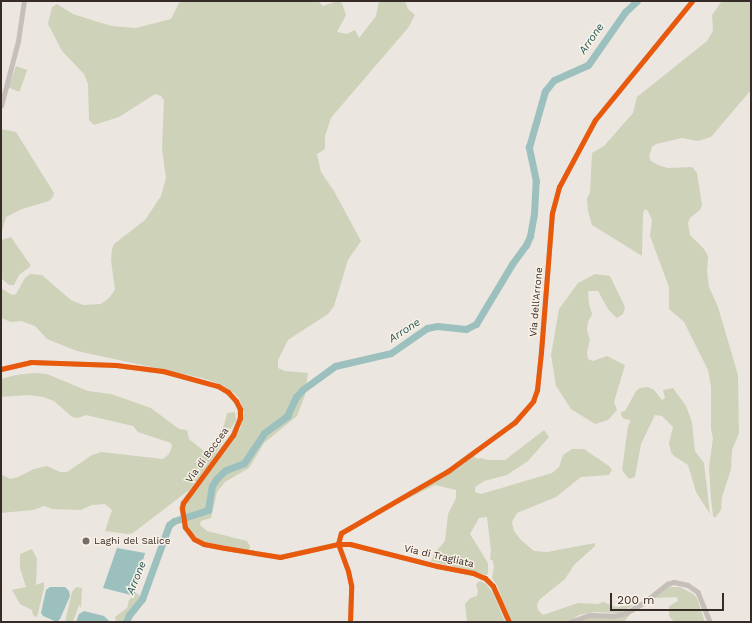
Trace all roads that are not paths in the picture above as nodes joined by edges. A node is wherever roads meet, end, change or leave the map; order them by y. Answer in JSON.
{"nodes":[{"id":1,"x":24,"y":1,"type":"edge"},
{"id":2,"x":692,"y":1,"type":"edge"},
{"id":3,"x":1,"y":106,"type":"edge"},
{"id":4,"x":1,"y":369,"type":"edge"},
{"id":5,"x":338,"y":544,"type":"junction"},
{"id":6,"x":350,"y":622,"type":"edge"},
{"id":7,"x":509,"y":622,"type":"edge"},
{"id":8,"x":570,"y":622,"type":"edge"},
{"id":9,"x":710,"y":622,"type":"edge"}],
"edges":[{"from":1,"to":3,"type":"street"},
{"from":2,"to":5,"type":"street","name":"Via dell'Arrone"},
{"from":4,"to":5,"type":"street","name":"Via di Boccea"},
{"from":5,"to":6,"type":"street"},
{"from":5,"to":7,"type":"street","name":"Via di Tragliata"},
{"from":8,"to":9,"type":"street"}]}
